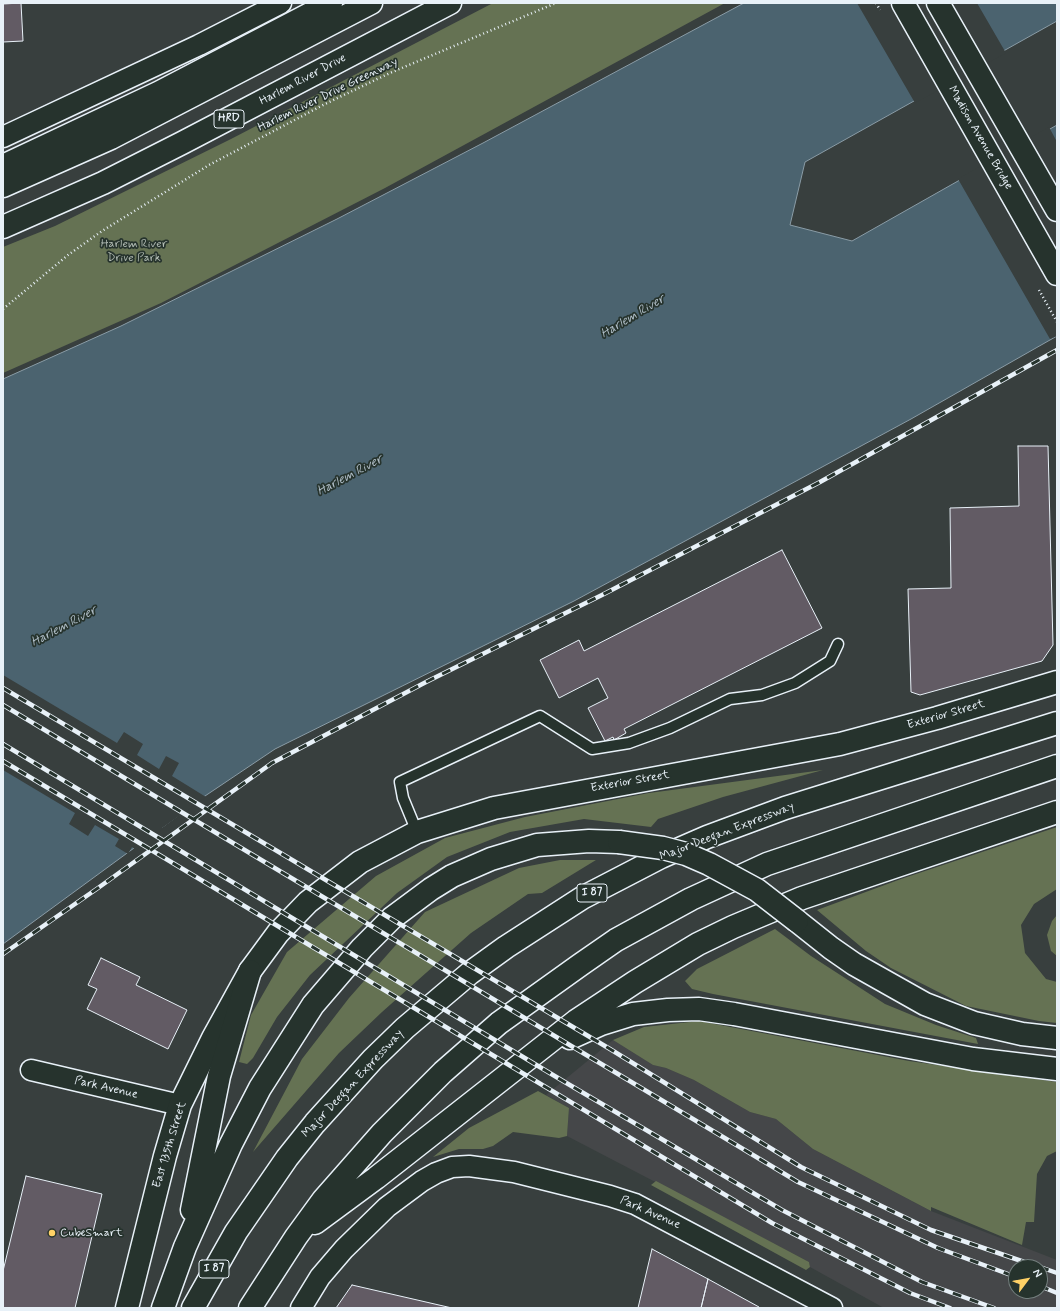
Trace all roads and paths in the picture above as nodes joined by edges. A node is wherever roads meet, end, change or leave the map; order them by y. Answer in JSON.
{"nodes":[{"id":1,"x":281,"y":3,"type":"edge"},
{"id":2,"x":331,"y":3,"type":"edge"},
{"id":3,"x":371,"y":3,"type":"edge"},
{"id":4,"x":450,"y":3,"type":"edge"},
{"id":5,"x":556,"y":3,"type":"edge"},
{"id":6,"x":903,"y":3,"type":"edge"},
{"id":7,"x":938,"y":3,"type":"edge"},
{"id":8,"x":3,"y":136,"type":"edge"},
{"id":9,"x":3,"y":166,"type":"edge"},
{"id":10,"x":3,"y":186,"type":"edge"},
{"id":11,"x":1057,"y":210,"type":"edge"},
{"id":12,"x":3,"y":227,"type":"edge"},
{"id":13,"x":1057,"y":274,"type":"edge"},
{"id":14,"x":1038,"y":288,"type":"dead end"},
{"id":15,"x":3,"y":309,"type":"edge"},
{"id":16,"x":1057,"y":322,"type":"edge"},
{"id":17,"x":838,"y":644,"type":"dead end"},
{"id":18,"x":1057,"y":682,"type":"edge"},
{"id":19,"x":1057,"y":723,"type":"edge"},
{"id":20,"x":1057,"y":766,"type":"edge"},
{"id":21,"x":1057,"y":812,"type":"edge"},
{"id":22,"x":417,"y":832,"type":"junction"},
{"id":23,"x":250,"y":971,"type":"junction"},
{"id":24,"x":1057,"y":1038,"type":"edge"},
{"id":25,"x":518,"y":1067,"type":"junction"},
{"id":26,"x":1057,"y":1069,"type":"edge"},
{"id":27,"x":32,"y":1070,"type":"dead end"},
{"id":28,"x":180,"y":1105,"type":"junction"},
{"id":29,"x":296,"y":1237,"type":"junction"},
{"id":30,"x":185,"y":1247,"type":"junction"},
{"id":31,"x":127,"y":1308,"type":"edge"},
{"id":32,"x":162,"y":1308,"type":"edge"},
{"id":33,"x":193,"y":1308,"type":"edge"},
{"id":34,"x":250,"y":1308,"type":"edge"},
{"id":35,"x":301,"y":1308,"type":"edge"},
{"id":36,"x":832,"y":1308,"type":"edge"}],
"edges":[{"from":1,"to":8,"type":"street"},
{"from":2,"to":9,"type":"main road"},
{"from":3,"to":10,"type":"main road"},
{"from":4,"to":12,"type":"main road","name":"Harlem River Drive","number":"HRD"},
{"from":5,"to":15,"type":"path","name":"Harlem River Drive Greenway"},
{"from":6,"to":13,"type":"main road","name":"Madison Avenue Bridge"},
{"from":7,"to":11,"type":"main road"},
{"from":14,"to":16,"type":"path"},
{"from":17,"to":22,"type":"lane"},
{"from":18,"to":22,"type":"main road","name":"Exterior Street"},
{"from":19,"to":33,"type":"main road","name":"Major Deegan Expressway","number":"I 87"},
{"from":20,"to":29,"type":"main road"},
{"from":21,"to":25,"type":"main road"},
{"from":22,"to":23,"type":"main road","name":"Exterior Street"},
{"from":23,"to":28,"type":"main road","name":"East 135th Street"},
{"from":23,"to":30,"type":"main road"},
{"from":24,"to":30,"type":"main road","bridge":true},
{"from":25,"to":26,"type":"main road"},
{"from":25,"to":29,"type":"main road"},
{"from":27,"to":28,"type":"street","name":"Park Avenue"},
{"from":28,"to":31,"type":"main road","name":"East 135th Street"},
{"from":29,"to":34,"type":"main road"},
{"from":30,"to":32,"type":"main road"},
{"from":35,"to":36,"type":"street","name":"Park Avenue"}]}
